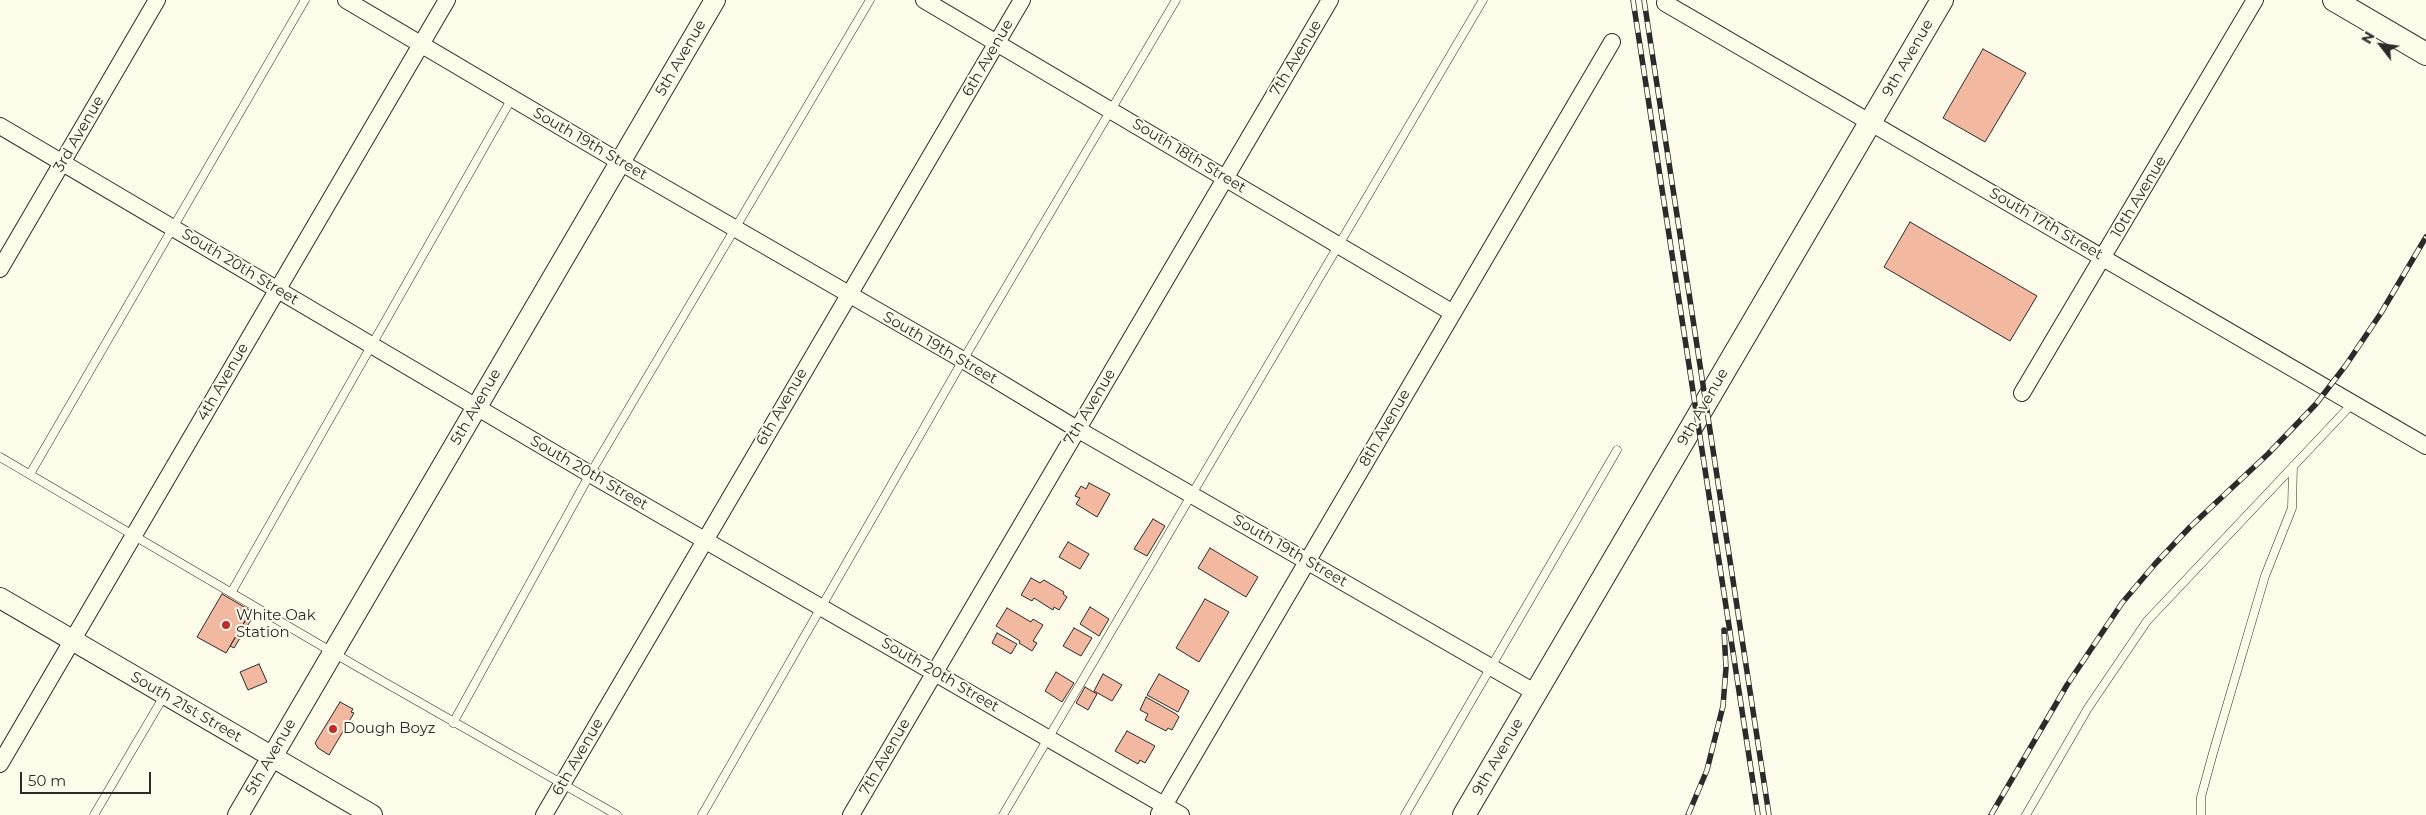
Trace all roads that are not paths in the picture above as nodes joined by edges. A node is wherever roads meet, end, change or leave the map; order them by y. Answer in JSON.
{"nodes":[{"id":1,"x":157,"y":0,"type":"edge"},
{"id":2,"x":305,"y":0,"type":"edge"},
{"id":3,"x":346,"y":0,"type":"edge"},
{"id":4,"x":447,"y":0,"type":"edge"},
{"id":5,"x":715,"y":0,"type":"edge"},
{"id":6,"x":870,"y":0,"type":"edge"},
{"id":7,"x":924,"y":0,"type":"edge"},
{"id":8,"x":1022,"y":0,"type":"edge"},
{"id":9,"x":1176,"y":0,"type":"edge"},
{"id":10,"x":1330,"y":0,"type":"edge"},
{"id":11,"x":1483,"y":0,"type":"edge"},
{"id":12,"x":1942,"y":0,"type":"edge"},
{"id":13,"x":2255,"y":0,"type":"edge"},
{"id":14,"x":2334,"y":0,"type":"edge"},
{"id":15,"x":1666,"y":2,"type":"dead end"},
{"id":16,"x":1612,"y":42,"type":"dead end"},
{"id":17,"x":996,"y":43,"type":"junction"},
{"id":18,"x":420,"y":44,"type":"junction"},
{"id":19,"x":2426,"y":54,"type":"edge"},
{"id":20,"x":512,"y":98,"type":"junction"},
{"id":21,"x":1112,"y":111,"type":"junction"},
{"id":22,"x":1871,"y":122,"type":"junction"},
{"id":23,"x":0,"y":126,"type":"edge"},
{"id":24,"x":62,"y":162,"type":"junction"},
{"id":25,"x":620,"y":162,"type":"junction"},
{"id":26,"x":1225,"y":177,"type":"junction"},
{"id":27,"x":172,"y":226,"type":"junction"},
{"id":28,"x":735,"y":228,"type":"junction"},
{"id":29,"x":1338,"y":245,"type":"junction"},
{"id":30,"x":2103,"y":258,"type":"junction"},
{"id":31,"x":0,"y":268,"type":"edge"},
{"id":32,"x":277,"y":288,"type":"junction"},
{"id":33,"x":848,"y":295,"type":"junction"},
{"id":34,"x":1453,"y":313,"type":"junction"},
{"id":35,"x":372,"y":345,"type":"junction"},
{"id":36,"x":963,"y":360,"type":"junction"},
{"id":37,"x":2022,"y":393,"type":"dead end"},
{"id":38,"x":2352,"y":404,"type":"junction"},
{"id":39,"x":476,"y":406,"type":"junction"},
{"id":40,"x":1077,"y":429,"type":"junction"},
{"id":41,"x":2426,"y":446,"type":"edge"},
{"id":42,"x":1617,"y":450,"type":"dead end"},
{"id":43,"x":0,"y":457,"type":"edge"},
{"id":44,"x":2293,"y":466,"type":"junction"},
{"id":45,"x":30,"y":474,"type":"junction"},
{"id":46,"x":590,"y":474,"type":"junction"},
{"id":47,"x":1192,"y":494,"type":"junction"},
{"id":48,"x":133,"y":536,"type":"junction"},
{"id":49,"x":704,"y":540,"type":"junction"},
{"id":50,"x":1308,"y":562,"type":"junction"},
{"id":51,"x":231,"y":593,"type":"junction"},
{"id":52,"x":0,"y":598,"type":"edge"},
{"id":53,"x":821,"y":606,"type":"junction"},
{"id":54,"x":72,"y":640,"type":"junction"},
{"id":55,"x":332,"y":653,"type":"junction"},
{"id":56,"x":1490,"y":667,"type":"junction"},
{"id":57,"x":935,"y":672,"type":"junction"},
{"id":58,"x":1536,"y":693,"type":"junction"},
{"id":59,"x":165,"y":694,"type":"junction"},
{"id":60,"x":453,"y":723,"type":"junction"},
{"id":61,"x":1049,"y":738,"type":"junction"},
{"id":62,"x":272,"y":756,"type":"junction"},
{"id":63,"x":0,"y":764,"type":"edge"},
{"id":64,"x":563,"y":784,"type":"junction"},
{"id":65,"x":1162,"y":810,"type":"edge"},
{"id":66,"x":94,"y":815,"type":"edge"},
{"id":67,"x":238,"y":815,"type":"edge"},
{"id":68,"x":372,"y":815,"type":"edge"},
{"id":69,"x":544,"y":815,"type":"edge"},
{"id":70,"x":617,"y":815,"type":"edge"},
{"id":71,"x":702,"y":815,"type":"edge"},
{"id":72,"x":851,"y":815,"type":"edge"},
{"id":73,"x":1004,"y":815,"type":"edge"},
{"id":74,"x":1181,"y":815,"type":"edge"},
{"id":75,"x":1405,"y":815,"type":"edge"},
{"id":76,"x":1464,"y":815,"type":"edge"},
{"id":77,"x":2026,"y":815,"type":"edge"},
{"id":78,"x":2201,"y":815,"type":"edge"}],
"edges":[{"from":1,"to":24,"type":"street","name":"3rd Avenue"},
{"from":2,"to":27,"type":"lane"},
{"from":3,"to":18,"type":"street","name":"South 19th Street"},
{"from":4,"to":18,"type":"street","name":"4th Avenue"},
{"from":5,"to":25,"type":"street","name":"5th Avenue"},
{"from":6,"to":28,"type":"lane"},
{"from":7,"to":17,"type":"street","name":"South 18th Street"},
{"from":8,"to":17,"type":"street","name":"6th Avenue"},
{"from":9,"to":21,"type":"lane"},
{"from":10,"to":26,"type":"street","name":"7th Avenue"},
{"from":11,"to":29,"type":"lane"},
{"from":12,"to":22,"type":"main road","name":"9th Avenue"},
{"from":13,"to":30,"type":"street","name":"10th Avenue"},
{"from":14,"to":19,"type":"main road"},
{"from":15,"to":22,"type":"street","name":"South 17th Street"},
{"from":16,"to":34,"type":"street","name":"8th Avenue"},
{"from":17,"to":21,"type":"street","name":"South 18th Street"},
{"from":17,"to":33,"type":"street","name":"6th Avenue"},
{"from":18,"to":20,"type":"street","name":"South 19th Street"},
{"from":18,"to":32,"type":"street","name":"4th Avenue"},
{"from":20,"to":25,"type":"street","name":"South 19th Street"},
{"from":20,"to":35,"type":"lane"},
{"from":21,"to":26,"type":"street","name":"South 18th Street"},
{"from":21,"to":36,"type":"lane"},
{"from":22,"to":30,"type":"street","name":"South 17th Street"},
{"from":22,"to":58,"type":"main road","name":"9th Avenue"},
{"from":23,"to":24,"type":"street","name":"South 20th Street"},
{"from":24,"to":27,"type":"street","name":"South 20th Street"},
{"from":24,"to":31,"type":"street","name":"3rd Avenue"},
{"from":25,"to":28,"type":"street","name":"South 19th Street"},
{"from":25,"to":39,"type":"street","name":"5th Avenue"},
{"from":26,"to":29,"type":"street","name":"South 18th Street"},
{"from":26,"to":40,"type":"street","name":"7th Avenue"},
{"from":27,"to":32,"type":"street","name":"South 20th Street"},
{"from":27,"to":45,"type":"lane"},
{"from":28,"to":33,"type":"street","name":"South 19th Street"},
{"from":28,"to":46,"type":"lane"},
{"from":29,"to":34,"type":"street","name":"South 18th Street"},
{"from":29,"to":47,"type":"lane"},
{"from":30,"to":37,"type":"street","name":"10th Avenue"},
{"from":30,"to":38,"type":"street","name":"South 17th Street"},
{"from":32,"to":35,"type":"street","name":"South 20th Street"},
{"from":32,"to":48,"type":"street","name":"4th Avenue"},
{"from":33,"to":36,"type":"street","name":"South 19th Street"},
{"from":33,"to":49,"type":"street","name":"6th Avenue"},
{"from":34,"to":50,"type":"street","name":"8th Avenue"},
{"from":35,"to":39,"type":"street","name":"South 20th Street"},
{"from":35,"to":51,"type":"lane"},
{"from":36,"to":40,"type":"street","name":"South 19th Street"},
{"from":36,"to":53,"type":"lane"},
{"from":38,"to":41,"type":"street","name":"South 17th Street"},
{"from":38,"to":44,"type":"lane"},
{"from":39,"to":46,"type":"street","name":"South 20th Street"},
{"from":39,"to":55,"type":"street","name":"5th Avenue"},
{"from":40,"to":47,"type":"street","name":"South 19th Street"},
{"from":40,"to":57,"type":"street","name":"7th Avenue"},
{"from":42,"to":56,"type":"lane"},
{"from":43,"to":45,"type":"lane"},
{"from":44,"to":77,"type":"lane"},
{"from":44,"to":78,"type":"lane"},
{"from":45,"to":48,"type":"lane"},
{"from":46,"to":49,"type":"street","name":"South 20th Street"},
{"from":46,"to":60,"type":"lane"},
{"from":47,"to":50,"type":"street","name":"South 19th Street"},
{"from":47,"to":61,"type":"lane"},
{"from":48,"to":51,"type":"lane"},
{"from":48,"to":54,"type":"street","name":"4th Avenue"},
{"from":49,"to":53,"type":"street","name":"South 20th Street"},
{"from":49,"to":64,"type":"street","name":"6th Avenue"},
{"from":50,"to":56,"type":"street","name":"South 19th Street"},
{"from":50,"to":65,"type":"street","name":"8th Avenue"},
{"from":51,"to":55,"type":"lane"},
{"from":52,"to":54,"type":"street","name":"South 21st Street"},
{"from":53,"to":57,"type":"street","name":"South 20th Street"},
{"from":53,"to":71,"type":"lane"},
{"from":54,"to":59,"type":"street","name":"South 21st Street"},
{"from":54,"to":63,"type":"street","name":"4th Avenue"},
{"from":55,"to":60,"type":"lane"},
{"from":55,"to":62,"type":"street","name":"5th Avenue"},
{"from":56,"to":58,"type":"street","name":"South 19th Street"},
{"from":56,"to":75,"type":"lane"},
{"from":57,"to":61,"type":"street","name":"South 20th Street"},
{"from":57,"to":72,"type":"street","name":"7th Avenue"},
{"from":58,"to":76,"type":"main road","name":"9th Avenue"},
{"from":59,"to":62,"type":"street","name":"South 21st Street"},
{"from":59,"to":66,"type":"lane"},
{"from":60,"to":64,"type":"lane"},
{"from":61,"to":65,"type":"street","name":"South 20th Street"},
{"from":61,"to":73,"type":"lane"},
{"from":62,"to":67,"type":"street","name":"5th Avenue"},
{"from":62,"to":68,"type":"street","name":"South 21st Street"},
{"from":64,"to":69,"type":"street","name":"6th Avenue"},
{"from":64,"to":70,"type":"lane"},
{"from":65,"to":74,"type":"street","name":"South 20th Street"}]}
